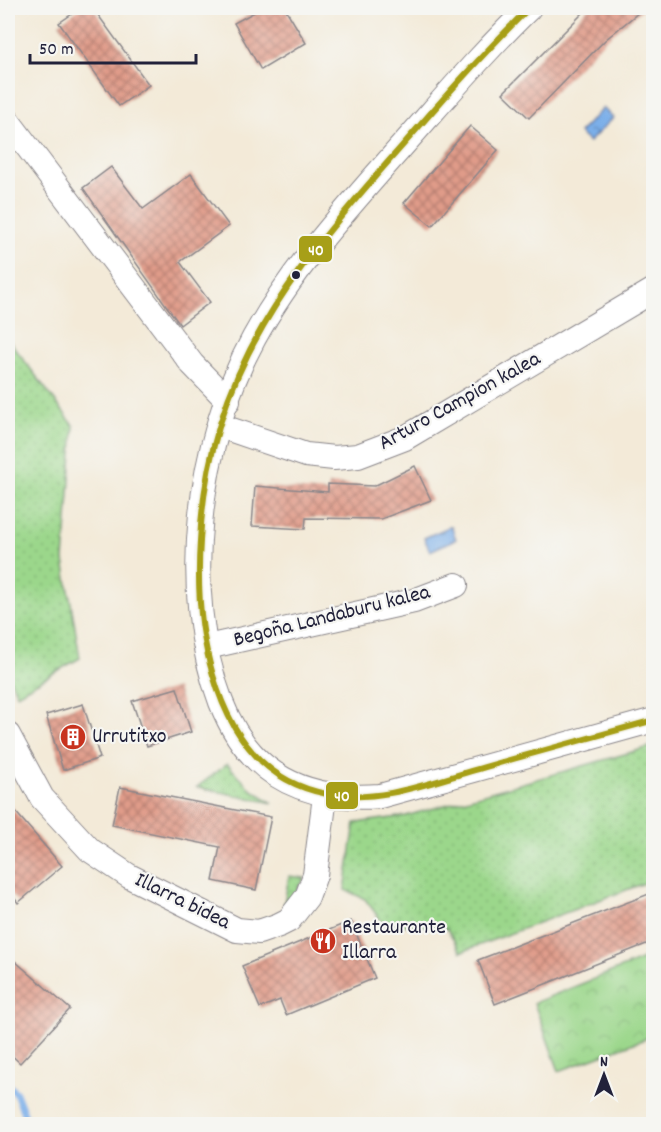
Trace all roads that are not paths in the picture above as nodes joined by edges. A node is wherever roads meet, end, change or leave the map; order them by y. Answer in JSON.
{"nodes":[{"id":1,"x":529,"y":8,"type":"edge"},
{"id":2,"x":8,"y":121,"type":"edge"},
{"id":3,"x":654,"y":290,"type":"edge"},
{"id":4,"x":228,"y":402,"type":"junction"},
{"id":5,"x":220,"y":426,"type":"junction"},
{"id":6,"x":456,"y":585,"type":"dead end"},
{"id":7,"x":207,"y":647,"type":"junction"},
{"id":8,"x":654,"y":720,"type":"edge"},
{"id":9,"x":8,"y":735,"type":"edge"},
{"id":10,"x":325,"y":796,"type":"junction"}],
"edges":[{"from":1,"to":4,"type":"street"},
{"from":2,"to":4,"type":"street"},
{"from":3,"to":5,"type":"street","name":"Arturo Campion kalea"},
{"from":4,"to":5,"type":"street"},
{"from":5,"to":7,"type":"street"},
{"from":6,"to":7,"type":"street","name":"Begoña Landaburu kalea"},
{"from":7,"to":10,"type":"street"},
{"from":8,"to":10,"type":"street"},
{"from":9,"to":10,"type":"street","name":"Illarra bidea"}]}
